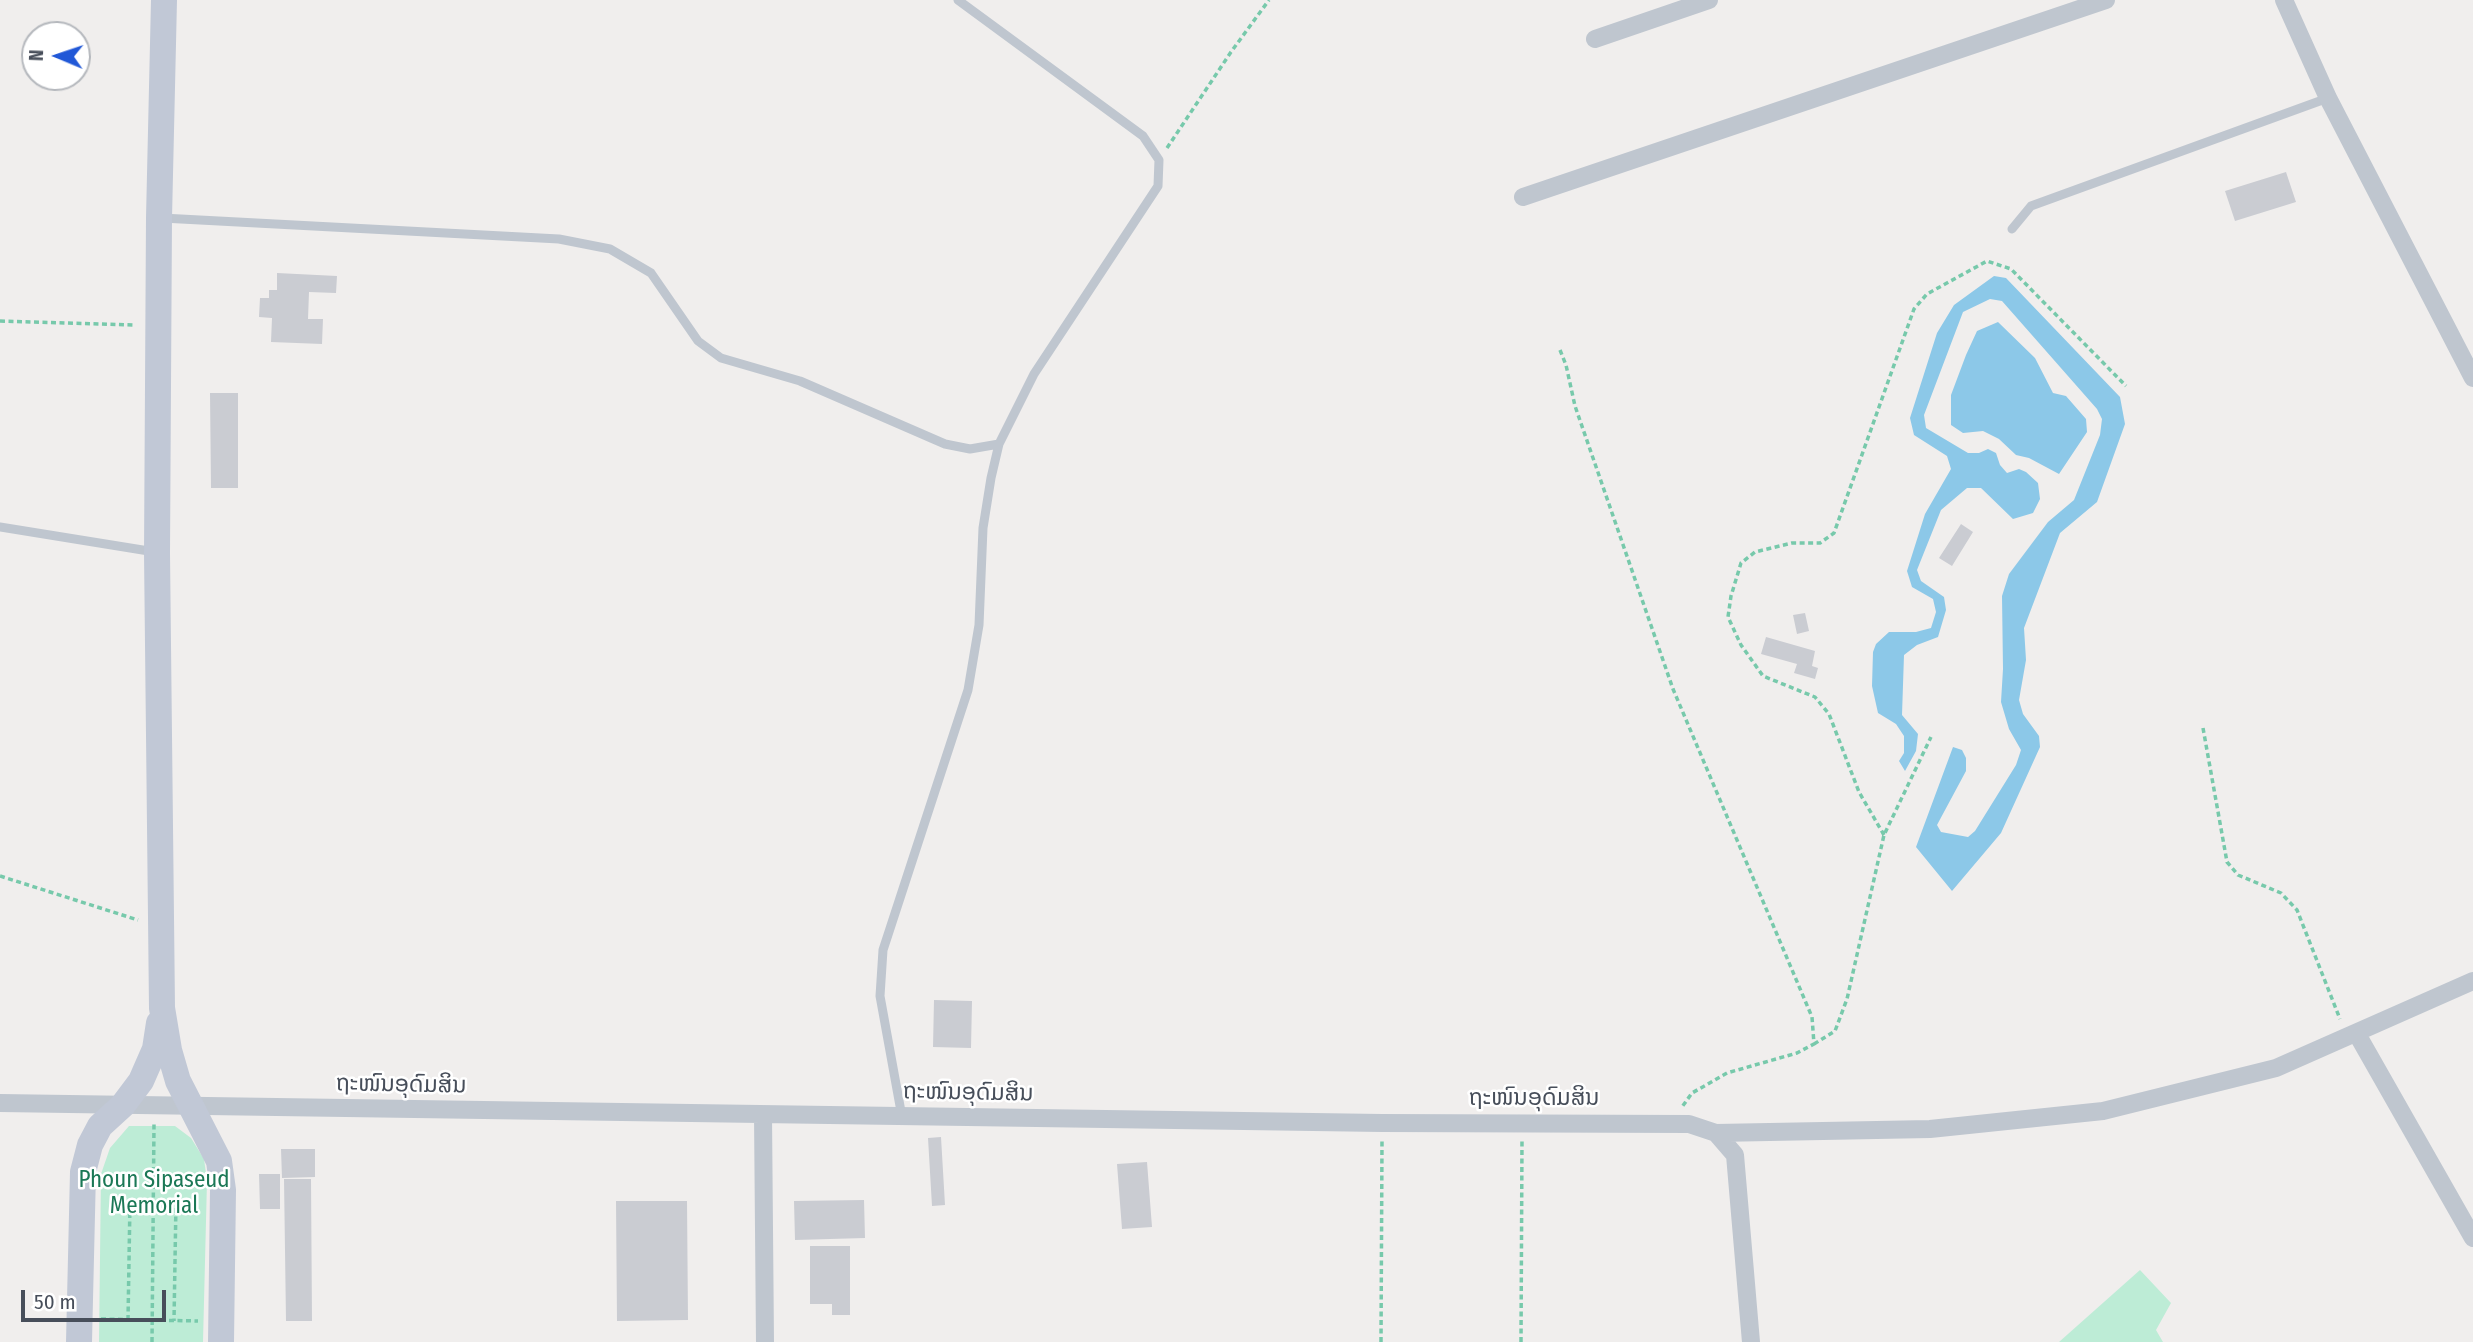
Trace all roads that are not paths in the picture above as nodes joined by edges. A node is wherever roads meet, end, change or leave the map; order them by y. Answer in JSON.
{"nodes":[{"id":1,"x":164,"y":0,"type":"edge"},
{"id":2,"x":958,"y":0,"type":"edge"},
{"id":3,"x":1709,"y":0,"type":"edge"},
{"id":4,"x":2106,"y":0,"type":"edge"},
{"id":5,"x":2284,"y":0,"type":"edge"},
{"id":6,"x":1595,"y":39,"type":"dead end"},
{"id":7,"x":2328,"y":98,"type":"junction"},
{"id":8,"x":1523,"y":197,"type":"dead end"},
{"id":9,"x":159,"y":218,"type":"junction"},
{"id":10,"x":2012,"y":229,"type":"dead end"},
{"id":11,"x":2473,"y":378,"type":"edge"},
{"id":12,"x":999,"y":444,"type":"junction"},
{"id":13,"x":0,"y":527,"type":"edge"},
{"id":14,"x":156,"y":553,"type":"junction"},
{"id":15,"x":2473,"y":981,"type":"edge"},
{"id":16,"x":162,"y":1008,"type":"junction"},
{"id":17,"x":2352,"y":1035,"type":"junction"},
{"id":18,"x":0,"y":1103,"type":"edge"},
{"id":19,"x":123,"y":1105,"type":"junction"},
{"id":20,"x":191,"y":1106,"type":"junction"},
{"id":21,"x":763,"y":1115,"type":"junction"},
{"id":22,"x":902,"y":1116,"type":"junction"},
{"id":23,"x":1716,"y":1133,"type":"junction"},
{"id":24,"x":2473,"y":1238,"type":"edge"},
{"id":25,"x":79,"y":1331,"type":"edge"},
{"id":26,"x":221,"y":1332,"type":"edge"},
{"id":27,"x":765,"y":1342,"type":"edge"},
{"id":28,"x":1751,"y":1342,"type":"edge"}],
"edges":[{"from":1,"to":9,"type":"street"},
{"from":2,"to":12,"type":"lane"},
{"from":3,"to":6,"type":"street"},
{"from":4,"to":8,"type":"street"},
{"from":5,"to":7,"type":"street"},
{"from":7,"to":10,"type":"lane"},
{"from":7,"to":11,"type":"street"},
{"from":9,"to":12,"type":"lane"},
{"from":9,"to":14,"type":"street"},
{"from":12,"to":22,"type":"lane"},
{"from":13,"to":14,"type":"lane"},
{"from":14,"to":16,"type":"street"},
{"from":15,"to":17,"type":"street","name":"ຖະໜົນອຸດົມສິນ"},
{"from":16,"to":19,"type":"street"},
{"from":16,"to":20,"type":"street"},
{"from":17,"to":23,"type":"street","name":"ຖະໜົນອຸດົມສິນ"},
{"from":17,"to":24,"type":"street"},
{"from":18,"to":19,"type":"street","name":"ຖະໜົນອຸດົມສິນ"},
{"from":19,"to":20,"type":"street","name":"ຖະໜົນອຸດົມສິນ"},
{"from":19,"to":25,"type":"street"},
{"from":20,"to":21,"type":"street","name":"ຖະໜົນອຸດົມສິນ"},
{"from":20,"to":26,"type":"street"},
{"from":21,"to":22,"type":"street","name":"ຖະໜົນອຸດົມສິນ"},
{"from":21,"to":27,"type":"street"},
{"from":22,"to":23,"type":"street","name":"ຖະໜົນອຸດົມສິນ"},
{"from":23,"to":28,"type":"street"}]}
